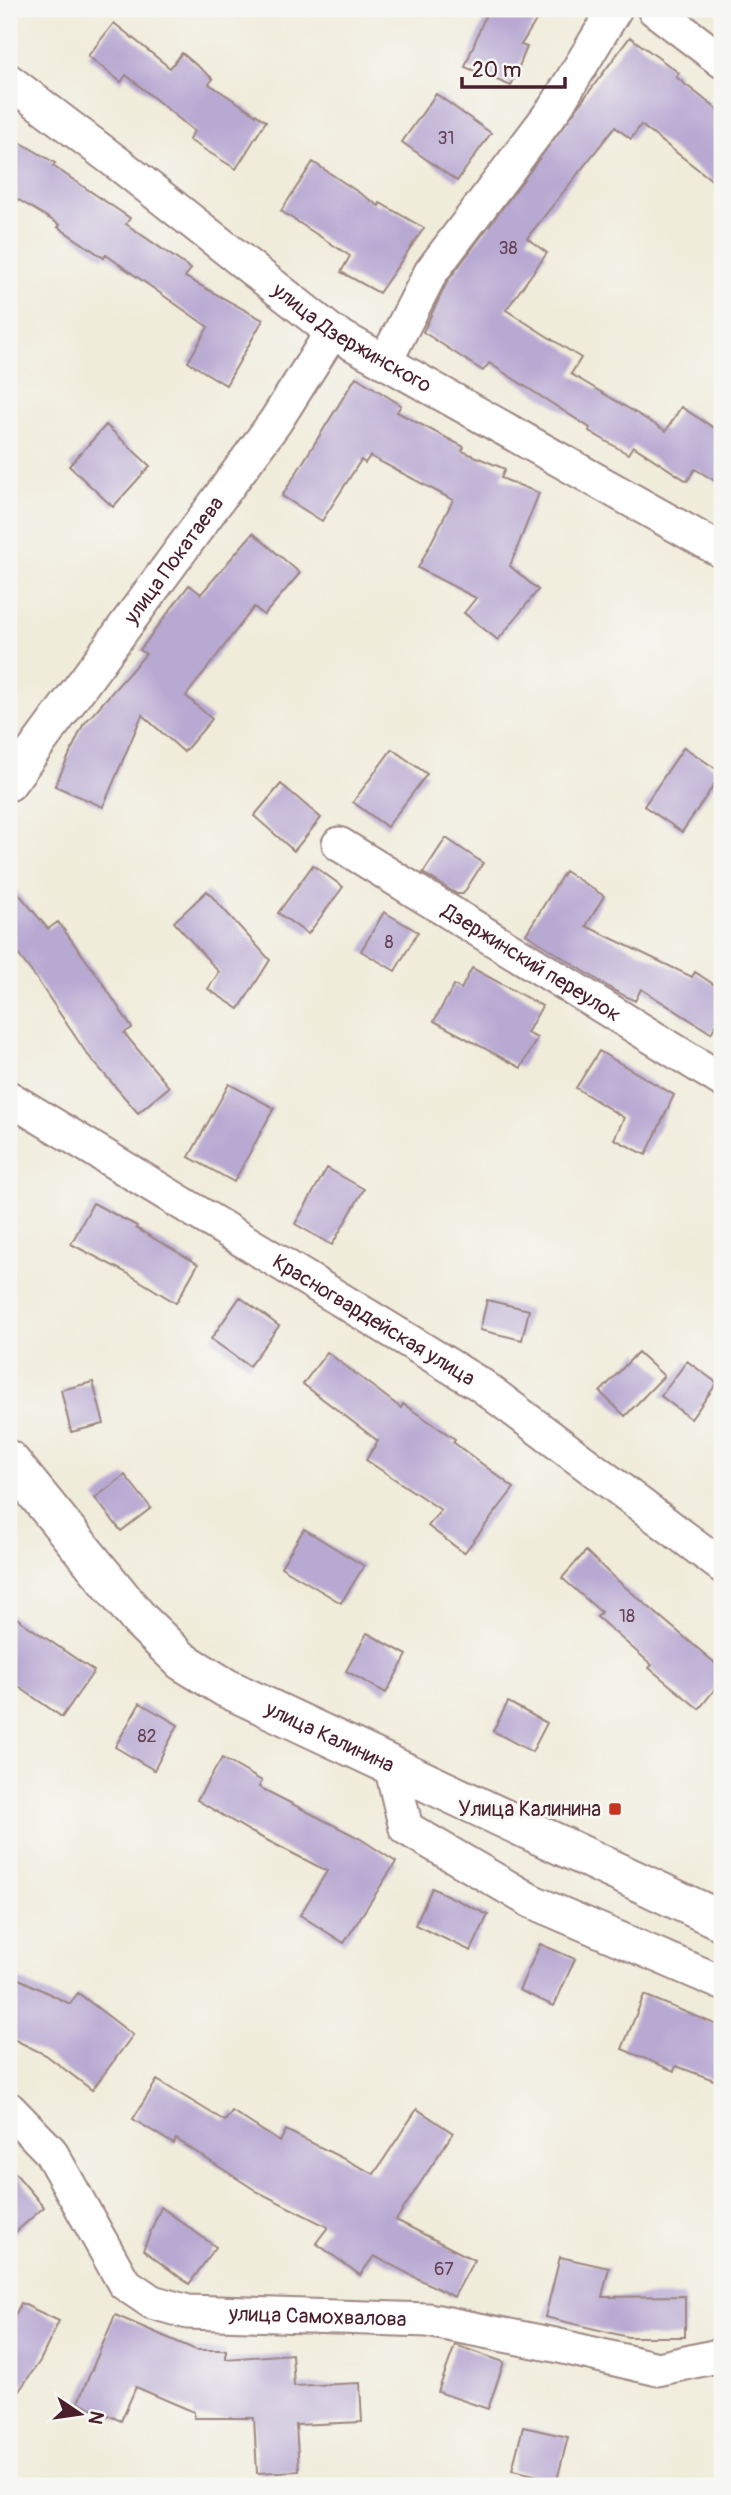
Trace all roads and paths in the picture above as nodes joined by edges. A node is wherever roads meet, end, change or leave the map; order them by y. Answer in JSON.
{"nodes":[{"id":1,"x":615,"y":9,"type":"edge"},
{"id":2,"x":654,"y":9,"type":"edge"},
{"id":3,"x":722,"y":61,"type":"edge"},
{"id":4,"x":9,"y":81,"type":"edge"},
{"id":5,"x":332,"y":332,"type":"junction"},
{"id":6,"x":385,"y":362,"type":"junction"},
{"id":7,"x":722,"y":551,"type":"edge"},
{"id":8,"x":9,"y":784,"type":"edge"},
{"id":9,"x":339,"y":844,"type":"dead end"},
{"id":10,"x":722,"y":1080,"type":"edge"},
{"id":11,"x":9,"y":1098,"type":"edge"},
{"id":12,"x":9,"y":1460,"type":"edge"},
{"id":13,"x":722,"y":1566,"type":"edge"},
{"id":14,"x":391,"y":1766,"type":"junction"},
{"id":15,"x":720,"y":1916,"type":"edge"},
{"id":16,"x":722,"y":1983,"type":"edge"},
{"id":17,"x":9,"y":2109,"type":"edge"},
{"id":18,"x":722,"y":2355,"type":"edge"}],
"edges":[{"from":1,"to":6,"type":"street"},
{"from":2,"to":3,"type":"street"},
{"from":4,"to":5,"type":"street","name":"улица Дзержинского"},
{"from":5,"to":6,"type":"street","name":"улица Дзержинского"},
{"from":5,"to":8,"type":"street","name":"улица Покатаева"},
{"from":6,"to":7,"type":"street","name":"улица Дзержинского"},
{"from":9,"to":10,"type":"street","name":"Дзержинский переулок"},
{"from":11,"to":13,"type":"street","name":"Красногвардейская улица"},
{"from":12,"to":14,"type":"main road","name":"улица Калинина"},
{"from":14,"to":15,"type":"main road","name":"улица Калинина"},
{"from":14,"to":16,"type":"street"},
{"from":17,"to":18,"type":"street","name":"улица Самохвалова"}]}
